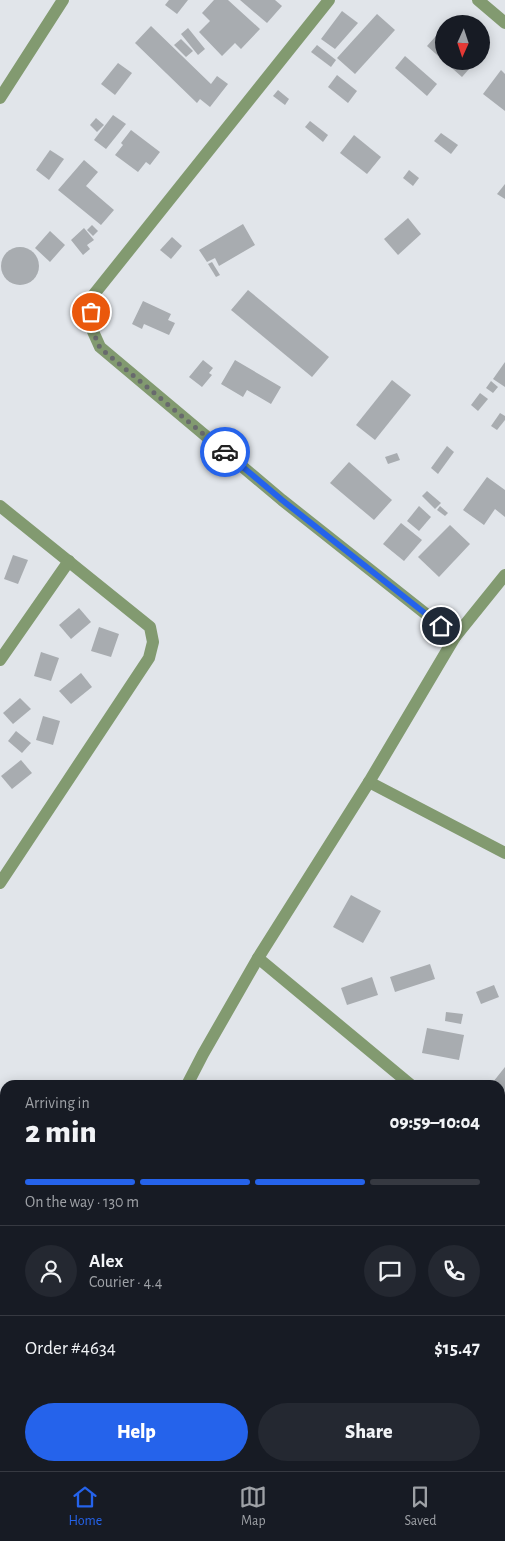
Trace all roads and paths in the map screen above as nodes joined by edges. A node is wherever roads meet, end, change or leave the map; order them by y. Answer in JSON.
{"nodes":[{"id":1,"x":63,"y":0,"type":"edge"},
{"id":2,"x":330,"y":0,"type":"edge"},
{"id":3,"x":478,"y":0,"type":"edge"},
{"id":4,"x":505,"y":23,"type":"edge"},
{"id":5,"x":1,"y":95,"type":"edge"},
{"id":6,"x":0,"y":506,"type":"edge"},
{"id":7,"x":69,"y":562,"type":"junction"},
{"id":8,"x":505,"y":575,"type":"edge"},
{"id":9,"x":456,"y":637,"type":"junction"},
{"id":10,"x":0,"y":660,"type":"edge"},
{"id":11,"x":369,"y":782,"type":"junction"},
{"id":12,"x":505,"y":853,"type":"edge"},
{"id":13,"x":0,"y":882,"type":"edge"},
{"id":14,"x":258,"y":958,"type":"junction"},
{"id":15,"x":190,"y":1080,"type":"edge"},
{"id":16,"x":405,"y":1080,"type":"edge"}],
"edges":[{"from":1,"to":5,"type":"street"},
{"from":2,"to":9,"type":"street"},
{"from":3,"to":4,"type":"street"},
{"from":6,"to":7,"type":"street"},
{"from":7,"to":10,"type":"street"},
{"from":7,"to":13,"type":"street"},
{"from":8,"to":9,"type":"street"},
{"from":9,"to":11,"type":"street"},
{"from":11,"to":12,"type":"street"},
{"from":11,"to":14,"type":"street"},
{"from":14,"to":15,"type":"street"},
{"from":14,"to":16,"type":"street"}]}
